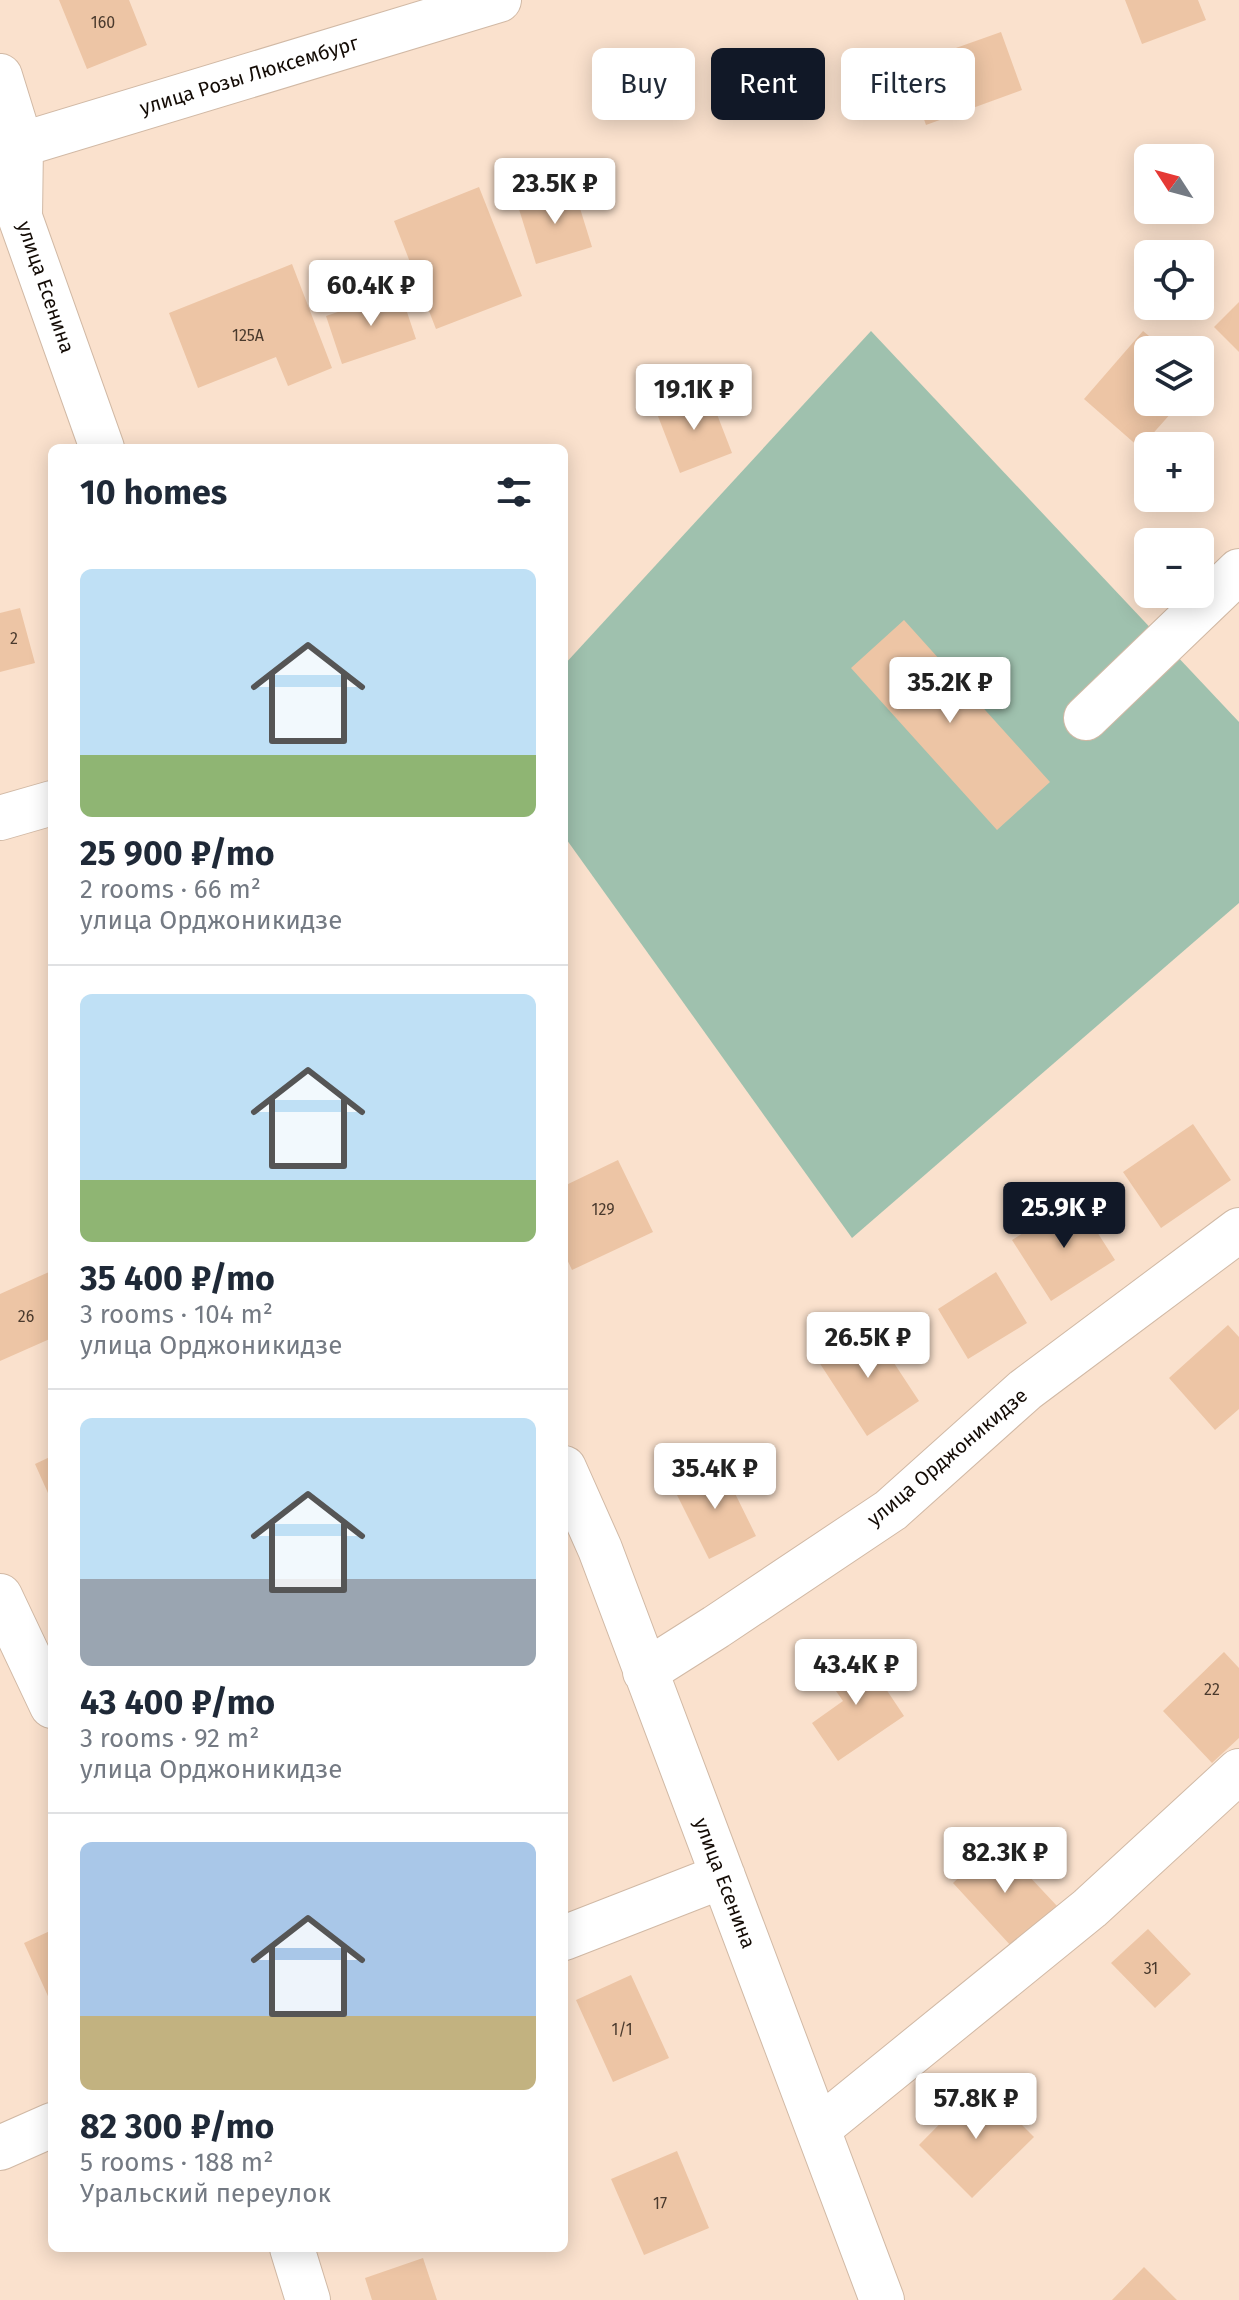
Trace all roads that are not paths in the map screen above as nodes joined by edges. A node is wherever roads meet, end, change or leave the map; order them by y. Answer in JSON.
{"nodes":[{"id":1,"x":499,"y":0,"type":"edge"},
{"id":2,"x":0,"y":76,"type":"edge"},
{"id":3,"x":11,"y":147,"type":"edge"},
{"id":4,"x":101,"y":444,"type":"edge"},
{"id":5,"x":1239,"y":571,"type":"edge"},
{"id":6,"x":1086,"y":718,"type":"dead end"},
{"id":7,"x":48,"y":804,"type":"edge"},
{"id":8,"x":0,"y":818,"type":"edge"},
{"id":9,"x":1239,"y":1230,"type":"edge"},
{"id":10,"x":568,"y":1477,"type":"edge"},
{"id":11,"x":0,"y":1596,"type":"edge"},
{"id":12,"x":645,"y":1672,"type":"junction"},
{"id":13,"x":48,"y":1698,"type":"edge"},
{"id":14,"x":1239,"y":1771,"type":"edge"},
{"id":15,"x":723,"y":1876,"type":"junction"},
{"id":16,"x":568,"y":1936,"type":"edge"},
{"id":17,"x":48,"y":2127,"type":"edge"},
{"id":18,"x":818,"y":2129,"type":"junction"},
{"id":19,"x":0,"y":2148,"type":"edge"},
{"id":20,"x":293,"y":2252,"type":"edge"},
{"id":21,"x":308,"y":2300,"type":"edge"},
{"id":22,"x":882,"y":2300,"type":"edge"}],
"edges":[{"from":1,"to":3,"type":"street","name":"улица Розы Люксембург"},
{"from":2,"to":3,"type":"street","name":"улица Есенина"},
{"from":3,"to":4,"type":"street","name":"улица Есенина"},
{"from":5,"to":6,"type":"street"},
{"from":7,"to":8,"type":"street"},
{"from":9,"to":12,"type":"street","name":"улица Орджоникидзе"},
{"from":10,"to":12,"type":"street","name":"улица Есенина"},
{"from":11,"to":13,"type":"street"},
{"from":12,"to":15,"type":"street","name":"улица Есенина"},
{"from":14,"to":18,"type":"street"},
{"from":15,"to":16,"type":"street"},
{"from":15,"to":18,"type":"street","name":"улица Есенина"},
{"from":17,"to":19,"type":"street"},
{"from":18,"to":22,"type":"street","name":"улица Есенина"},
{"from":20,"to":21,"type":"street"}]}
